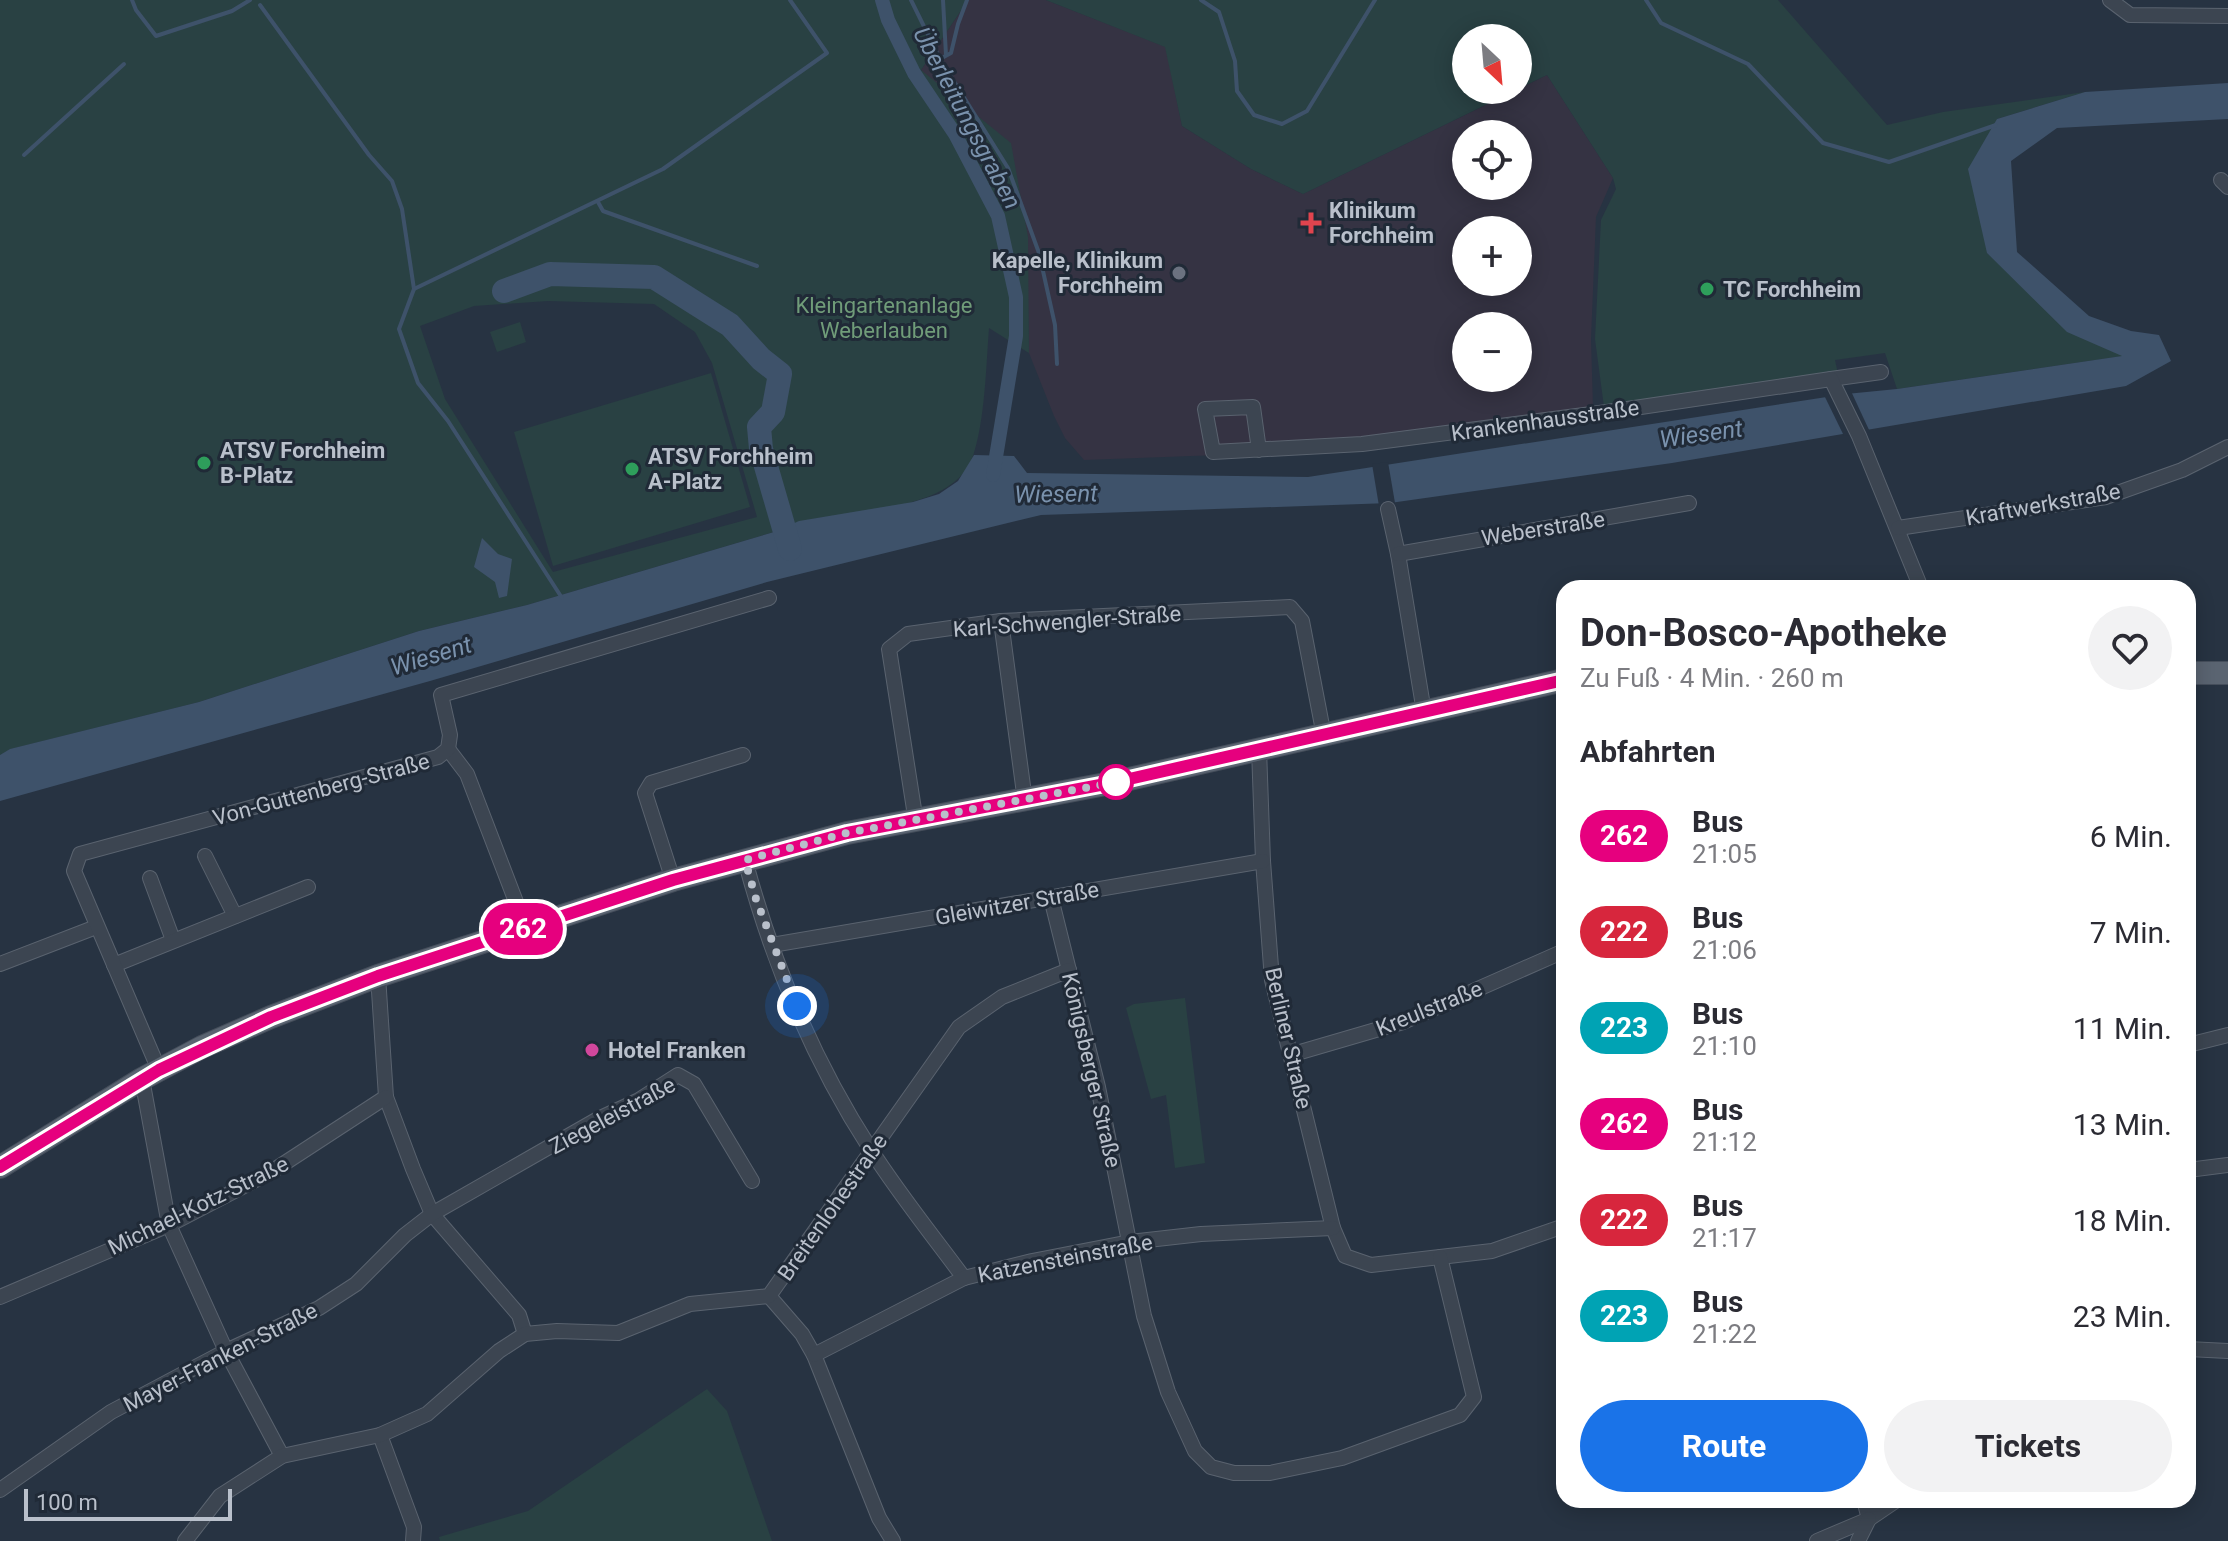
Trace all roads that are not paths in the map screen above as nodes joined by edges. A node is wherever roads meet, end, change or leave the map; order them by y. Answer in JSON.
{"nodes":[{"id":1,"x":2110,"y":0,"type":"edge"},
{"id":2,"x":2228,"y":16,"type":"edge"},
{"id":3,"x":1881,"y":372,"type":"dead end"},
{"id":4,"x":1834,"y":384,"type":"junction"},
{"id":5,"x":2228,"y":447,"type":"edge"},
{"id":6,"x":1259,"y":450,"type":"junction"},
{"id":7,"x":1689,"y":503,"type":"dead end"},
{"id":8,"x":1388,"y":509,"type":"dead end"},
{"id":9,"x":1898,"y":528,"type":"junction"},
{"id":10,"x":1398,"y":554,"type":"junction"},
{"id":11,"x":1918,"y":580,"type":"edge"},
{"id":12,"x":769,"y":598,"type":"dead end"},
{"id":13,"x":1001,"y":621,"type":"junction"},
{"id":14,"x":2196,"y":673,"type":"edge"},
{"id":15,"x":2228,"y":673,"type":"edge"},
{"id":16,"x":1556,"y":682,"type":"edge"},
{"id":17,"x":1424,"y":712,"type":"junction"},
{"id":18,"x":1324,"y":736,"type":"junction"},
{"id":19,"x":448,"y":749,"type":"junction"},
{"id":20,"x":1259,"y":749,"type":"junction"},
{"id":21,"x":743,"y":755,"type":"dead end"},
{"id":22,"x":1025,"y":801,"type":"junction"},
{"id":23,"x":916,"y":822,"type":"junction"},
{"id":24,"x":205,"y":856,"type":"dead end"},
{"id":25,"x":745,"y":860,"type":"junction"},
{"id":26,"x":1263,"y":861,"type":"junction"},
{"id":27,"x":150,"y":878,"type":"dead end"},
{"id":28,"x":673,"y":880,"type":"junction"},
{"id":29,"x":308,"y":887,"type":"dead end"},
{"id":30,"x":1051,"y":898,"type":"junction"},
{"id":31,"x":235,"y":916,"type":"junction"},
{"id":32,"x":96,"y":927,"type":"junction"},
{"id":33,"x":526,"y":928,"type":"junction"},
{"id":34,"x":173,"y":940,"type":"junction"},
{"id":35,"x":772,"y":945,"type":"junction"},
{"id":36,"x":1556,"y":955,"type":"edge"},
{"id":37,"x":0,"y":964,"type":"edge"},
{"id":38,"x":114,"y":965,"type":"junction"},
{"id":39,"x":1069,"y":970,"type":"junction"},
{"id":40,"x":378,"y":976,"type":"junction"},
{"id":41,"x":2228,"y":1035,"type":"edge"},
{"id":42,"x":2196,"y":1043,"type":"edge"},
{"id":43,"x":1290,"y":1055,"type":"junction"},
{"id":44,"x":150,"y":1074,"type":"junction"},
{"id":45,"x":386,"y":1097,"type":"junction"},
{"id":46,"x":871,"y":1150,"type":"junction"},
{"id":47,"x":2228,"y":1165,"type":"edge"},
{"id":48,"x":0,"y":1167,"type":"edge"},
{"id":49,"x":2196,"y":1169,"type":"edge"},
{"id":50,"x":752,"y":1181,"type":"dead end"},
{"id":51,"x":432,"y":1214,"type":"junction"},
{"id":52,"x":169,"y":1225,"type":"junction"},
{"id":53,"x":1333,"y":1228,"type":"junction"},
{"id":54,"x":1556,"y":1229,"type":"edge"},
{"id":55,"x":1130,"y":1242,"type":"junction"},
{"id":56,"x":1440,"y":1257,"type":"junction"},
{"id":57,"x":964,"y":1278,"type":"junction"},
{"id":58,"x":769,"y":1296,"type":"junction"},
{"id":59,"x":0,"y":1297,"type":"edge"},
{"id":60,"x":525,"y":1334,"type":"junction"},
{"id":61,"x":2196,"y":1349,"type":"edge"},
{"id":62,"x":226,"y":1351,"type":"junction"},
{"id":63,"x":2228,"y":1351,"type":"edge"},
{"id":64,"x":814,"y":1355,"type":"junction"},
{"id":65,"x":380,"y":1435,"type":"junction"},
{"id":66,"x":282,"y":1456,"type":"junction"},
{"id":67,"x":0,"y":1490,"type":"edge"},
{"id":68,"x":1866,"y":1508,"type":"edge"},
{"id":69,"x":1885,"y":1508,"type":"edge"},
{"id":70,"x":1869,"y":1519,"type":"junction"},
{"id":71,"x":185,"y":1541,"type":"edge"},
{"id":72,"x":413,"y":1541,"type":"edge"},
{"id":73,"x":893,"y":1541,"type":"edge"},
{"id":74,"x":1817,"y":1541,"type":"edge"},
{"id":75,"x":1858,"y":1541,"type":"edge"}],
"edges":[{"from":1,"to":2,"type":"street"},
{"from":3,"to":4,"type":"street","name":"Krankenhausstraße"},
{"from":4,"to":6,"type":"street","name":"Krankenhausstraße"},
{"from":4,"to":9,"type":"street"},
{"from":5,"to":9,"type":"street","name":"Kraftwerkstraße"},
{"from":6,"to":6,"type":"street","name":"Krankenhausstraße"},
{"from":7,"to":10,"type":"street","name":"Weberstraße"},
{"from":8,"to":10,"type":"street"},
{"from":9,"to":11,"type":"street"},
{"from":10,"to":17,"type":"street"},
{"from":12,"to":19,"type":"street","name":"Von-Guttenberg-Straße"},
{"from":13,"to":18,"type":"street","name":"Karl-Schwengler-Straße"},
{"from":13,"to":22,"type":"street"},
{"from":13,"to":23,"type":"street","name":"Karl-Schwengler-Straße"},
{"from":14,"to":15,"type":"main road"},
{"from":16,"to":17,"type":"main road"},
{"from":17,"to":18,"type":"main road"},
{"from":18,"to":20,"type":"main road"},
{"from":19,"to":32,"type":"street","name":"Von-Guttenberg-Straße"},
{"from":19,"to":33,"type":"street"},
{"from":20,"to":22,"type":"main road"},
{"from":20,"to":26,"type":"street","name":"Berliner Straße"},
{"from":21,"to":28,"type":"street"},
{"from":22,"to":23,"type":"main road"},
{"from":23,"to":25,"type":"main road"},
{"from":24,"to":31,"type":"street"},
{"from":25,"to":28,"type":"main road"},
{"from":25,"to":35,"type":"street"},
{"from":26,"to":30,"type":"street","name":"Gleiwitzer Straße"},
{"from":26,"to":43,"type":"street","name":"Berliner Straße"},
{"from":27,"to":34,"type":"street"},
{"from":28,"to":33,"type":"main road"},
{"from":29,"to":31,"type":"street"},
{"from":30,"to":35,"type":"street","name":"Gleiwitzer Straße"},
{"from":30,"to":39,"type":"street","name":"Königsberger Straße"},
{"from":31,"to":34,"type":"street"},
{"from":32,"to":37,"type":"street"},
{"from":32,"to":38,"type":"street","name":"Von-Guttenberg-Straße"},
{"from":33,"to":40,"type":"main road"},
{"from":34,"to":38,"type":"street"},
{"from":35,"to":46,"type":"street"},
{"from":36,"to":43,"type":"street","name":"Kreulstraße"},
{"from":38,"to":44,"type":"street","name":"Von-Guttenberg-Straße"},
{"from":39,"to":46,"type":"street","name":"Breitenlohestraße"},
{"from":39,"to":55,"type":"street","name":"Königsberger Straße"},
{"from":40,"to":44,"type":"main road"},
{"from":40,"to":45,"type":"street"},
{"from":41,"to":42,"type":"street"},
{"from":43,"to":53,"type":"street","name":"Berliner Straße"},
{"from":44,"to":48,"type":"main road"},
{"from":44,"to":52,"type":"street","name":"Von-Guttenberg-Straße"},
{"from":45,"to":51,"type":"street"},
{"from":45,"to":52,"type":"street","name":"Michael-Kotz-Straße"},
{"from":46,"to":57,"type":"street"},
{"from":46,"to":58,"type":"street","name":"Breitenlohestraße"},
{"from":47,"to":49,"type":"street"},
{"from":50,"to":51,"type":"street","name":"Ziegeleistraße"},
{"from":51,"to":60,"type":"street"},
{"from":51,"to":62,"type":"street","name":"Mayer-Franken-Straße"},
{"from":52,"to":59,"type":"street","name":"Michael-Kotz-Straße"},
{"from":52,"to":62,"type":"street","name":"Von-Guttenberg-Straße"},
{"from":53,"to":55,"type":"street","name":"Katzensteinstraße"},
{"from":53,"to":56,"type":"street"},
{"from":54,"to":56,"type":"street"},
{"from":55,"to":56,"type":"street","name":"Königsberger Straße"},
{"from":55,"to":57,"type":"street","name":"Katzensteinstraße"},
{"from":57,"to":64,"type":"street","name":"Katzensteinstraße"},
{"from":58,"to":60,"type":"street","name":"Breitenlohestraße"},
{"from":58,"to":64,"type":"street"},
{"from":60,"to":65,"type":"street"},
{"from":61,"to":63,"type":"street"},
{"from":62,"to":66,"type":"street","name":"Von-Guttenberg-Straße"},
{"from":62,"to":67,"type":"street","name":"Mayer-Franken-Straße"},
{"from":64,"to":73,"type":"street"},
{"from":65,"to":66,"type":"street"},
{"from":65,"to":72,"type":"street"},
{"from":66,"to":71,"type":"street"},
{"from":68,"to":70,"type":"street"},
{"from":69,"to":70,"type":"street"},
{"from":70,"to":74,"type":"street"},
{"from":70,"to":75,"type":"street"}]}
